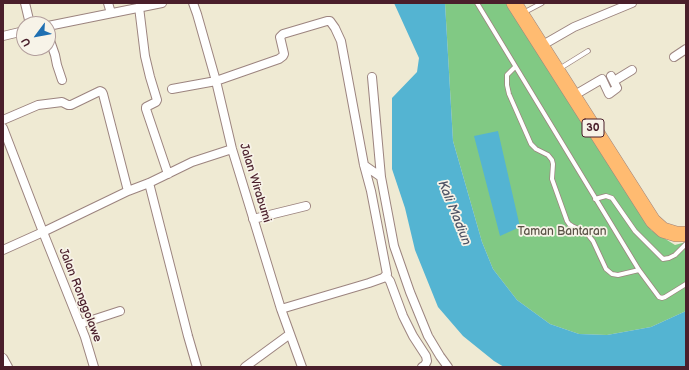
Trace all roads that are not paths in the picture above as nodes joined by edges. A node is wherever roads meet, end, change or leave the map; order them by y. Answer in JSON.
{"nodes":[{"id":1,"x":25,"y":3,"type":"edge"},
{"id":2,"x":108,"y":3,"type":"edge"},
{"id":3,"x":162,"y":3,"type":"edge"},
{"id":4,"x":193,"y":3,"type":"edge"},
{"id":5,"x":476,"y":3,"type":"edge"},
{"id":6,"x":542,"y":3,"type":"edge"},
{"id":7,"x":632,"y":3,"type":"edge"},
{"id":8,"x":149,"y":4,"type":"edge"},
{"id":9,"x":139,"y":7,"type":"junction"},
{"id":10,"x":517,"y":9,"type":"edge"},
{"id":11,"x":111,"y":13,"type":"junction"},
{"id":12,"x":28,"y":16,"type":"edge"},
{"id":13,"x":56,"y":24,"type":"edge"},
{"id":14,"x":16,"y":33,"type":"edge"},
{"id":15,"x":3,"y":36,"type":"edge"},
{"id":16,"x":541,"y":46,"type":"junction"},
{"id":17,"x":588,"y":51,"type":"dead end"},
{"id":18,"x":684,"y":54,"type":"edge"},
{"id":19,"x":55,"y":56,"type":"edge"},
{"id":20,"x":674,"y":57,"type":"dead end"},
{"id":21,"x":516,"y":67,"type":"junction"},
{"id":22,"x":557,"y":70,"type":"junction"},
{"id":23,"x":632,"y":70,"type":"dead end"},
{"id":24,"x":372,"y":77,"type":"dead end"},
{"id":25,"x":62,"y":80,"type":"dead end"},
{"id":26,"x":216,"y":81,"type":"junction"},
{"id":27,"x":172,"y":89,"type":"dead end"},
{"id":28,"x":573,"y":96,"type":"junction"},
{"id":29,"x":3,"y":120,"type":"edge"},
{"id":30,"x":3,"y":128,"type":"edge"},
{"id":31,"x":232,"y":149,"type":"junction"},
{"id":32,"x":364,"y":165,"type":"junction"},
{"id":33,"x":168,"y":174,"type":"junction"},
{"id":34,"x":381,"y":176,"type":"junction"},
{"id":35,"x":149,"y":183,"type":"junction"},
{"id":36,"x":128,"y":191,"type":"junction"},
{"id":37,"x":595,"y":199,"type":"junction"},
{"id":38,"x":306,"y":206,"type":"dead end"},
{"id":39,"x":253,"y":219,"type":"junction"},
{"id":40,"x":43,"y":232,"type":"junction"},
{"id":41,"x":686,"y":234,"type":"edge"},
{"id":42,"x":686,"y":244,"type":"edge"},
{"id":43,"x":3,"y":250,"type":"edge"},
{"id":44,"x":638,"y":270,"type":"junction"},
{"id":45,"x":386,"y":276,"type":"junction"},
{"id":46,"x":686,"y":284,"type":"edge"},
{"id":47,"x":281,"y":309,"type":"junction"},
{"id":48,"x":120,"y":311,"type":"dead end"},
{"id":49,"x":80,"y":324,"type":"junction"},
{"id":50,"x":290,"y":334,"type":"junction"},
{"id":51,"x":3,"y":358,"type":"edge"},
{"id":52,"x":424,"y":366,"type":"edge"},
{"id":53,"x":8,"y":367,"type":"edge"},
{"id":54,"x":94,"y":367,"type":"edge"},
{"id":55,"x":197,"y":367,"type":"edge"},
{"id":56,"x":245,"y":367,"type":"edge"},
{"id":57,"x":302,"y":367,"type":"edge"},
{"id":58,"x":448,"y":367,"type":"edge"}],
"edges":[{"from":1,"to":12,"type":"street"},
{"from":2,"to":11,"type":"street"},
{"from":3,"to":8,"type":"street"},
{"from":4,"to":26,"type":"street","name":"Jalan Wirabumi"},
{"from":5,"to":21,"type":"lane"},
{"from":6,"to":10,"type":"lane"},
{"from":7,"to":16,"type":"street"},
{"from":8,"to":9,"type":"street"},
{"from":9,"to":11,"type":"street"},
{"from":9,"to":33,"type":"street"},
{"from":10,"to":16,"type":"highway","number":"30"},
{"from":11,"to":13,"type":"street"},
{"from":14,"to":15,"type":"street"},
{"from":16,"to":22,"type":"highway","number":"30"},
{"from":17,"to":22,"type":"lane"},
{"from":18,"to":20,"type":"street"},
{"from":19,"to":25,"type":"street"},
{"from":21,"to":37,"type":"lane"},
{"from":21,"to":44,"type":"lane"},
{"from":22,"to":28,"type":"highway","number":"30"},
{"from":23,"to":28,"type":"street"},
{"from":24,"to":34,"type":"street"},
{"from":26,"to":27,"type":"street"},
{"from":26,"to":31,"type":"street","name":"Jalan Wirabumi"},
{"from":26,"to":32,"type":"street"},
{"from":28,"to":41,"type":"highway","number":"30"},
{"from":29,"to":36,"type":"street"},
{"from":30,"to":40,"type":"street","name":"Jalan Ronggolawe"},
{"from":31,"to":33,"type":"street"},
{"from":31,"to":39,"type":"street","name":"Jalan Wirabumi"},
{"from":32,"to":34,"type":"street"},
{"from":32,"to":45,"type":"street"},
{"from":33,"to":35,"type":"street"},
{"from":34,"to":58,"type":"street"},
{"from":35,"to":36,"type":"street"},
{"from":35,"to":55,"type":"street"},
{"from":36,"to":40,"type":"street"},
{"from":37,"to":42,"type":"lane"},
{"from":37,"to":44,"type":"lane"},
{"from":38,"to":39,"type":"street"},
{"from":39,"to":47,"type":"street","name":"Jalan Wirabumi"},
{"from":40,"to":43,"type":"street"},
{"from":40,"to":49,"type":"street","name":"Jalan Ronggolawe"},
{"from":44,"to":46,"type":"lane"},
{"from":45,"to":47,"type":"street"},
{"from":45,"to":52,"type":"street"},
{"from":47,"to":50,"type":"street","name":"Jalan Wirabumi"},
{"from":48,"to":49,"type":"street"},
{"from":49,"to":54,"type":"street","name":"Jalan Ronggolawe"},
{"from":50,"to":56,"type":"street"},
{"from":50,"to":57,"type":"street","name":"Jalan Wirabumi"},
{"from":51,"to":53,"type":"street"}]}
